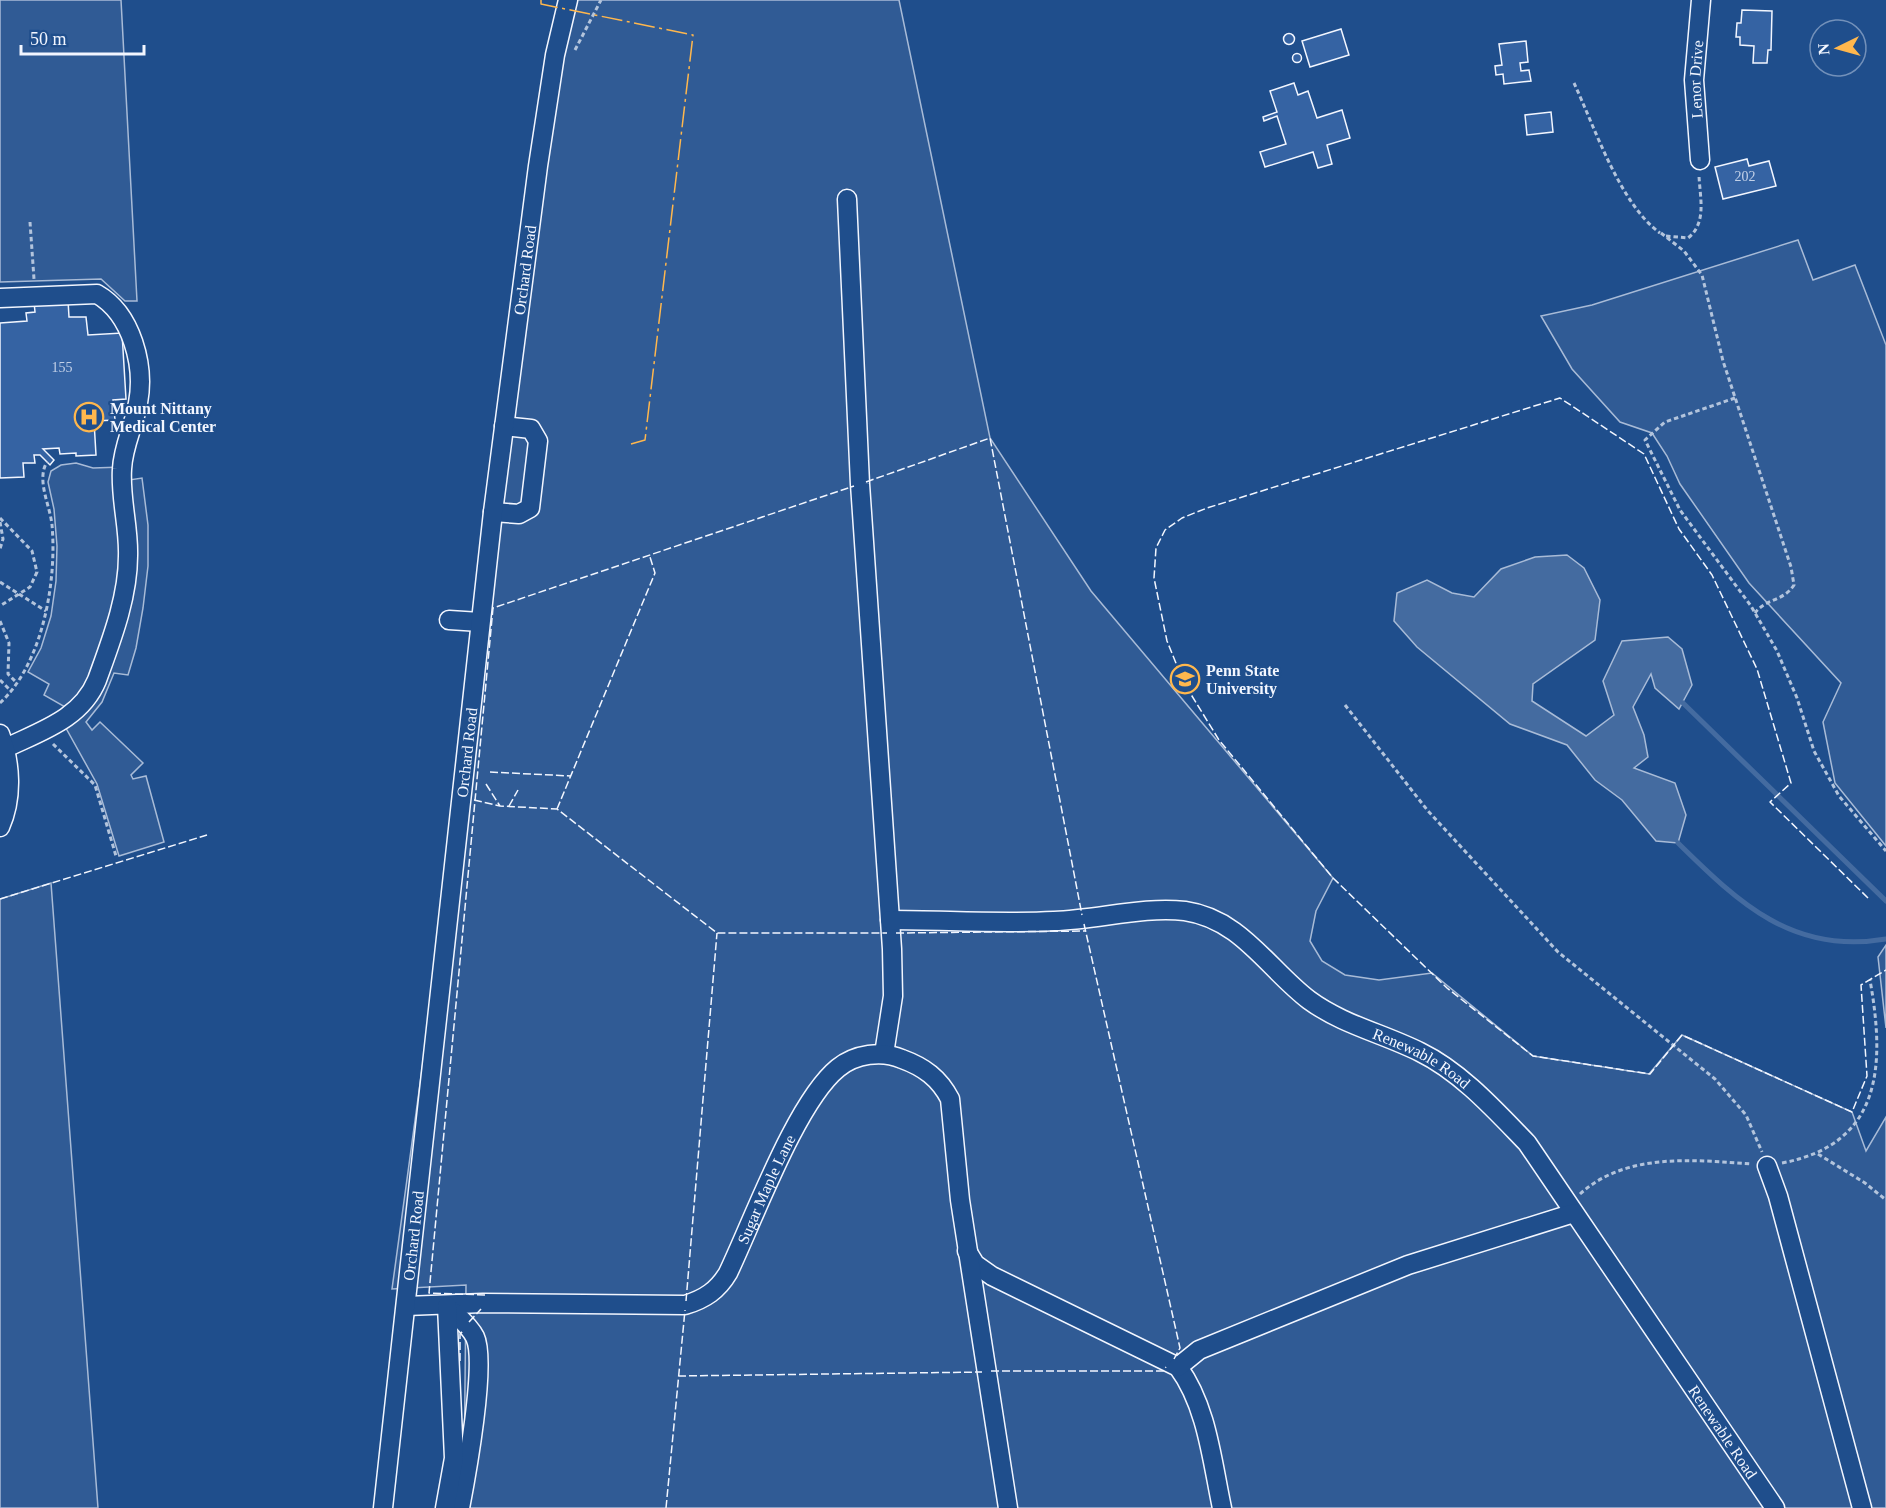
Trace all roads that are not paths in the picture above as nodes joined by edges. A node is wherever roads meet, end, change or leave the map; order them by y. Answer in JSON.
{"nodes":[{"id":1,"x":568,"y":0,"type":"edge"},
{"id":2,"x":1701,"y":0,"type":"edge"},
{"id":3,"x":1700,"y":160,"type":"road end"},
{"id":4,"x":847,"y":198,"type":"dead end"},
{"id":5,"x":0,"y":298,"type":"edge"},
{"id":6,"x":504,"y":426,"type":"junction"},
{"id":7,"x":494,"y":512,"type":"junction"},
{"id":8,"x":449,"y":620,"type":"dead end"},
{"id":9,"x":480,"y":622,"type":"junction"},
{"id":10,"x":3,"y":741,"type":"edge"},
{"id":11,"x":0,"y":827,"type":"edge"},
{"id":12,"x":890,"y":920,"type":"junction"},
{"id":13,"x":884,"y":1054,"type":"junction"},
{"id":14,"x":1767,"y":1166,"type":"road end"},
{"id":15,"x":1571,"y":1209,"type":"junction"},
{"id":16,"x":967,"y":1249,"type":"junction"},
{"id":17,"x":406,"y":1306,"type":"junction"},
{"id":18,"x":447,"y":1306,"type":"junction"},
{"id":19,"x":1178,"y":1367,"type":"junction"},
{"id":20,"x":383,"y":1508,"type":"edge"},
{"id":21,"x":445,"y":1508,"type":"edge"},
{"id":22,"x":460,"y":1508,"type":"edge"},
{"id":23,"x":1008,"y":1508,"type":"edge"},
{"id":24,"x":1222,"y":1508,"type":"edge"},
{"id":25,"x":1775,"y":1508,"type":"edge"},
{"id":26,"x":1862,"y":1508,"type":"edge"}],
"edges":[{"from":1,"to":6,"type":"street","name":"Orchard Road"},
{"from":2,"to":3,"type":"street","name":"Lenor Drive"},
{"from":4,"to":12,"type":"street"},
{"from":5,"to":10,"type":"street"},
{"from":6,"to":7,"type":"street","name":"Orchard Road"},
{"from":6,"to":7,"type":"street"},
{"from":7,"to":9,"type":"street","name":"Orchard Road"},
{"from":8,"to":9,"type":"street"},
{"from":9,"to":17,"type":"street","name":"Orchard Road"},
{"from":10,"to":11,"type":"street"},
{"from":12,"to":13,"type":"street"},
{"from":12,"to":15,"type":"street","name":"Renewable Road"},
{"from":13,"to":16,"type":"street","name":"Sugar Maple Lane"},
{"from":13,"to":18,"type":"street","name":"Sugar Maple Lane"},
{"from":14,"to":26,"type":"street"},
{"from":15,"to":19,"type":"street"},
{"from":15,"to":25,"type":"street","name":"Renewable Road"},
{"from":16,"to":19,"type":"street"},
{"from":16,"to":23,"type":"street","name":"Sugar Maple Lane"},
{"from":17,"to":18,"type":"street","name":"Sugar Maple Lane"},
{"from":17,"to":20,"type":"street","name":"Orchard Road"},
{"from":18,"to":21,"type":"street"},
{"from":18,"to":22,"type":"street"},
{"from":19,"to":24,"type":"street"}]}
